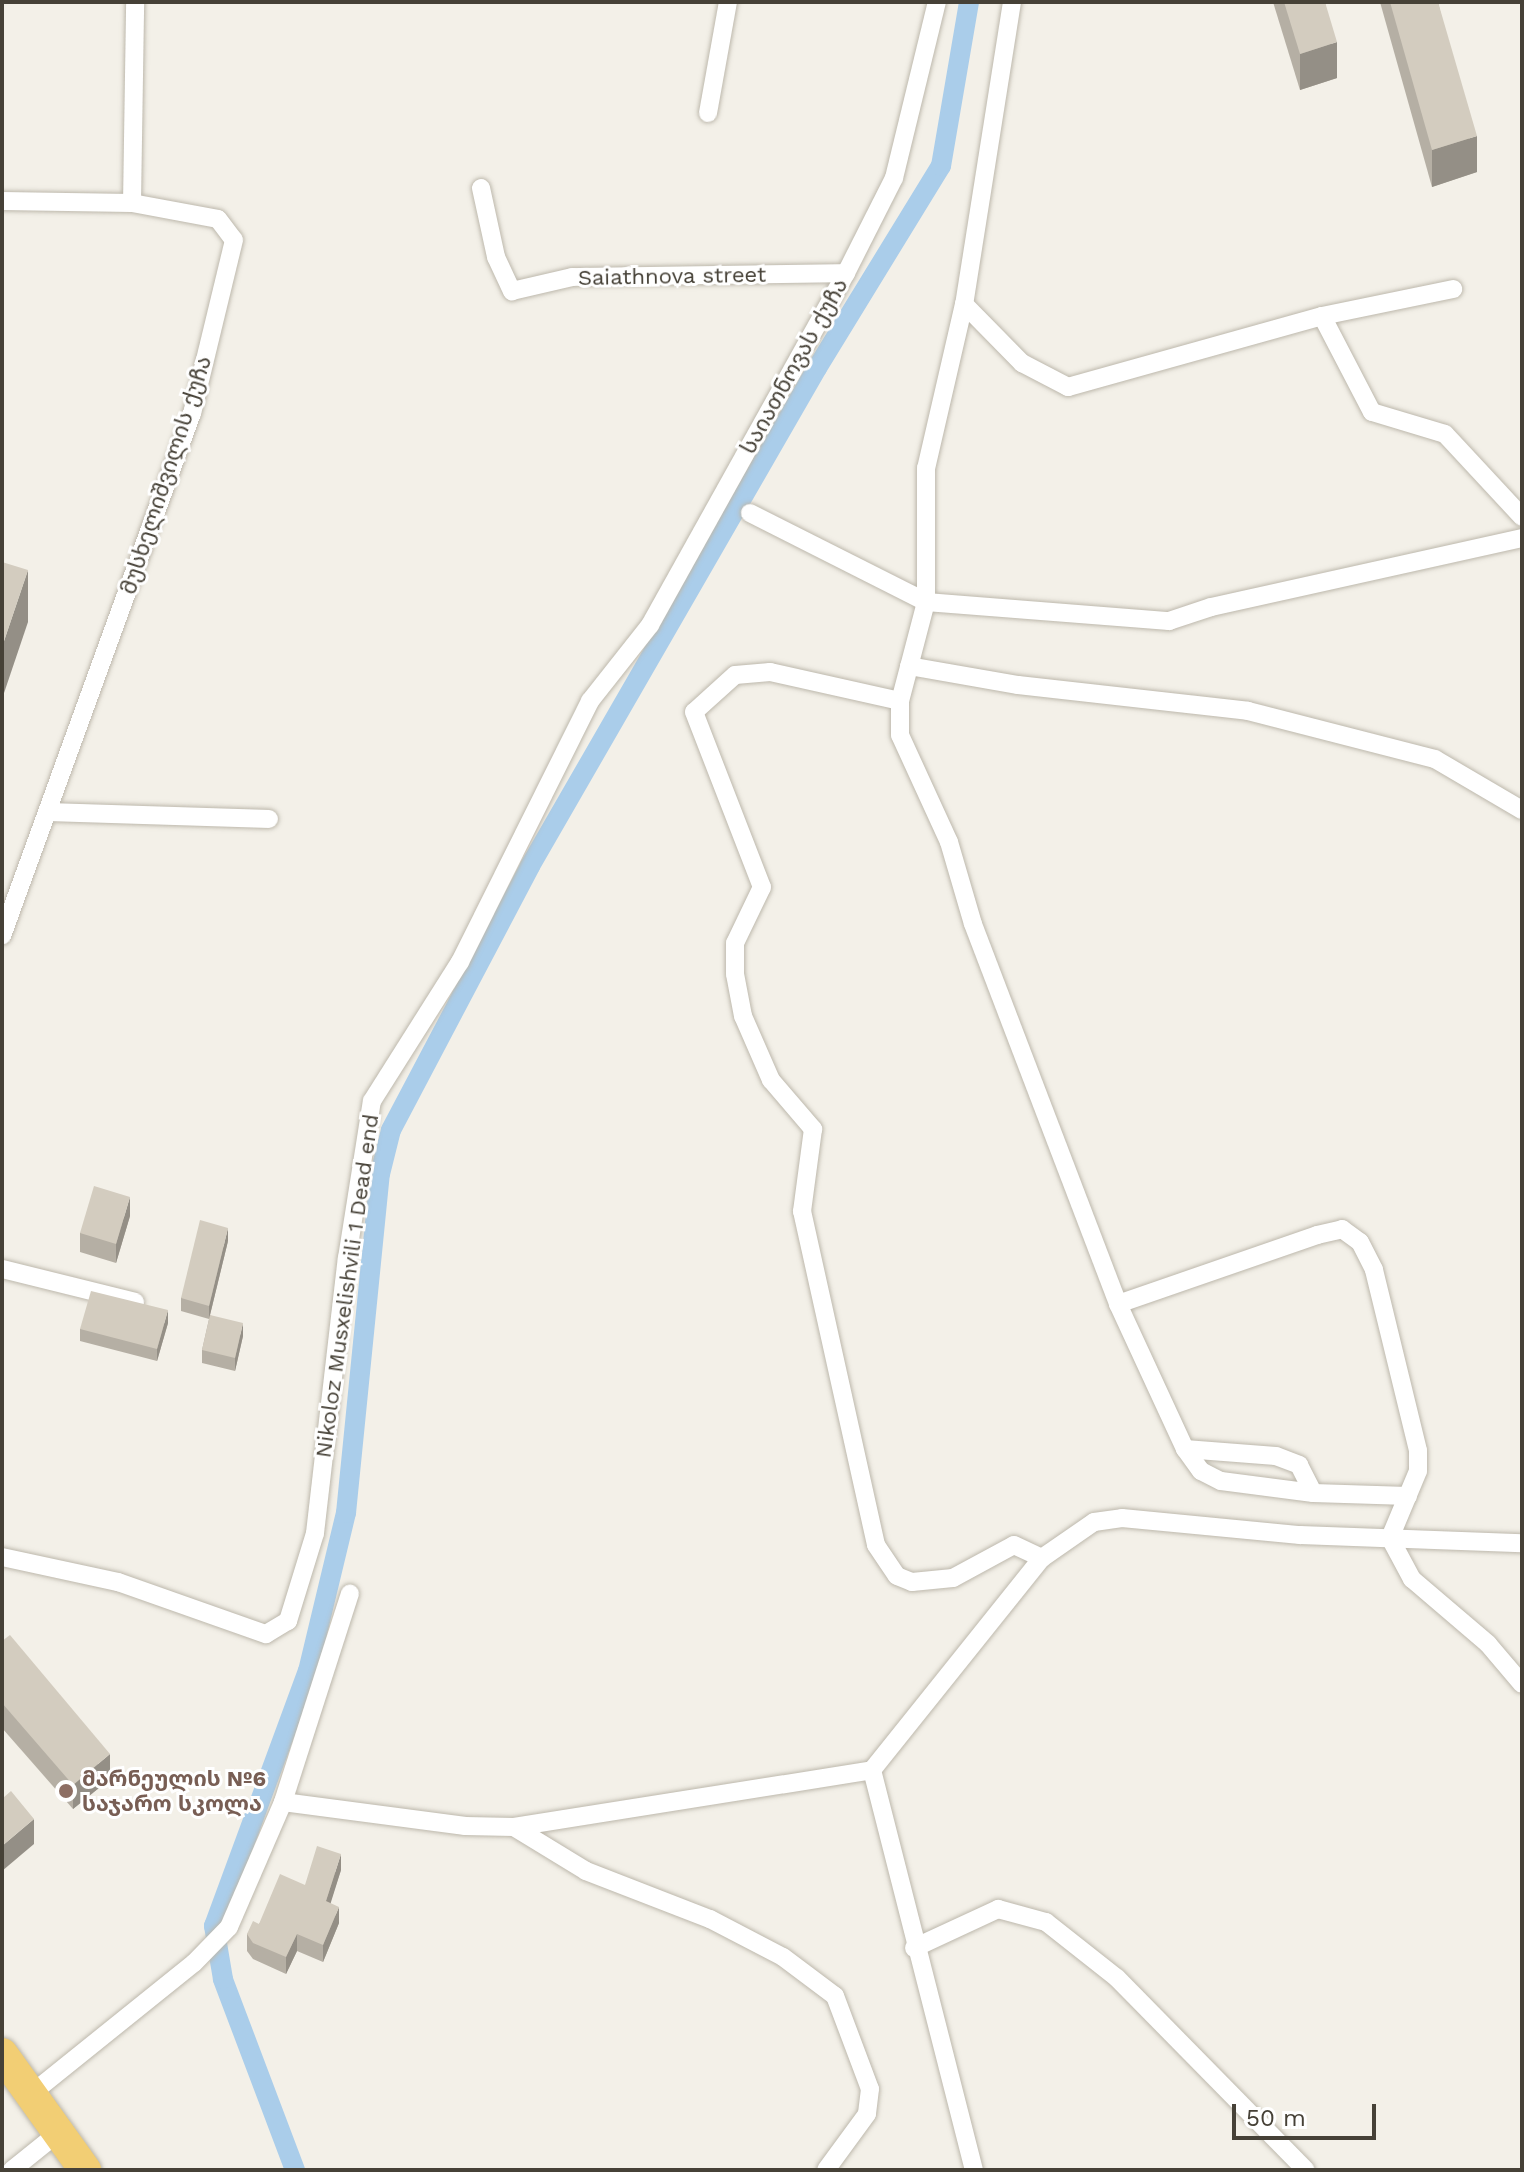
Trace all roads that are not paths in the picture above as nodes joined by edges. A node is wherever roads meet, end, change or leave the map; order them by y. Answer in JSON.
{"nodes":[{"id":1,"x":135,"y":2,"type":"edge"},
{"id":2,"x":728,"y":2,"type":"edge"},
{"id":3,"x":937,"y":2,"type":"edge"},
{"id":4,"x":1012,"y":2,"type":"edge"},
{"id":5,"x":708,"y":113,"type":"dead end"},
{"id":6,"x":481,"y":188,"type":"dead end"},
{"id":7,"x":2,"y":201,"type":"edge"},
{"id":8,"x":132,"y":203,"type":"junction"},
{"id":9,"x":846,"y":273,"type":"junction"},
{"id":10,"x":1453,"y":289,"type":"dead end"},
{"id":11,"x":964,"y":304,"type":"junction"},
{"id":12,"x":1322,"y":316,"type":"junction"},
{"id":13,"x":750,"y":513,"type":"dead end"},
{"id":14,"x":1522,"y":517,"type":"edge"},
{"id":15,"x":1522,"y":538,"type":"edge"},
{"id":16,"x":926,"y":602,"type":"junction"},
{"id":17,"x":909,"y":666,"type":"junction"},
{"id":18,"x":590,"y":701,"type":"joint"},
{"id":19,"x":900,"y":701,"type":"junction"},
{"id":20,"x":1522,"y":810,"type":"edge"},
{"id":21,"x":49,"y":812,"type":"junction"},
{"id":22,"x":269,"y":819,"type":"dead end"},
{"id":23,"x":2,"y":936,"type":"edge"},
{"id":24,"x":2,"y":1269,"type":"edge"},
{"id":25,"x":135,"y":1302,"type":"edge"},
{"id":26,"x":1118,"y":1304,"type":"junction"},
{"id":27,"x":1185,"y":1449,"type":"junction"},
{"id":28,"x":1313,"y":1493,"type":"junction"},
{"id":29,"x":1408,"y":1496,"type":"junction"},
{"id":30,"x":1390,"y":1538,"type":"junction"},
{"id":31,"x":1522,"y":1543,"type":"edge"},
{"id":32,"x":2,"y":1557,"type":"edge"},
{"id":33,"x":1042,"y":1558,"type":"junction"},
{"id":34,"x":350,"y":1593,"type":"dead end"},
{"id":35,"x":1522,"y":1684,"type":"edge"},
{"id":36,"x":872,"y":1770,"type":"junction"},
{"id":37,"x":283,"y":1802,"type":"junction"},
{"id":38,"x":514,"y":1827,"type":"junction"},
{"id":39,"x":914,"y":1948,"type":"junction"},
{"id":40,"x":2,"y":2054,"type":"edge"},
{"id":41,"x":31,"y":2094,"type":"junction"},
{"id":42,"x":58,"y":2133,"type":"junction"},
{"id":43,"x":12,"y":2170,"type":"edge"},
{"id":44,"x":85,"y":2170,"type":"edge"},
{"id":45,"x":826,"y":2170,"type":"edge"},
{"id":46,"x":974,"y":2170,"type":"edge"},
{"id":47,"x":1306,"y":2170,"type":"edge"}],
"edges":[{"from":1,"to":8,"type":"street"},
{"from":2,"to":5,"type":"street"},
{"from":3,"to":9,"type":"street","name":"საიათნოვას ქუჩა"},
{"from":4,"to":11,"type":"street"},
{"from":6,"to":9,"type":"street","name":"Saiathnova street"},
{"from":7,"to":8,"type":"street","name":"მუსხელიშვილის ქუჩა"},
{"from":8,"to":21,"type":"street","name":"მუსხელიშვილის ქუჩა"},
{"from":9,"to":18,"type":"street","name":"საიათნოვას ქუჩა"},
{"from":10,"to":12,"type":"street"},
{"from":11,"to":12,"type":"street"},
{"from":11,"to":16,"type":"street"},
{"from":12,"to":14,"type":"street"},
{"from":13,"to":16,"type":"street"},
{"from":15,"to":16,"type":"street"},
{"from":16,"to":17,"type":"street"},
{"from":17,"to":19,"type":"street"},
{"from":17,"to":20,"type":"street"},
{"from":18,"to":32,"type":"street","name":"Nikoloz Musxelishvili 1 Dead end"},
{"from":19,"to":26,"type":"street"},
{"from":19,"to":33,"type":"street"},
{"from":21,"to":22,"type":"street"},
{"from":21,"to":23,"type":"street","name":"მუსხელიშვილის ქუჩა"},
{"from":24,"to":25,"type":"street"},
{"from":26,"to":27,"type":"street"},
{"from":26,"to":29,"type":"street"},
{"from":27,"to":28,"type":"street"},
{"from":27,"to":28,"type":"street"},
{"from":28,"to":29,"type":"street"},
{"from":29,"to":30,"type":"street"},
{"from":30,"to":31,"type":"street"},
{"from":30,"to":33,"type":"street"},
{"from":30,"to":35,"type":"street"},
{"from":33,"to":36,"type":"street"},
{"from":34,"to":37,"type":"street"},
{"from":36,"to":38,"type":"street"},
{"from":36,"to":39,"type":"street"},
{"from":37,"to":38,"type":"street"},
{"from":37,"to":41,"type":"street"},
{"from":38,"to":45,"type":"street"},
{"from":39,"to":46,"type":"street"},
{"from":39,"to":47,"type":"street"},
{"from":40,"to":41,"type":"highway"},
{"from":41,"to":42,"type":"highway"},
{"from":42,"to":43,"type":"street"},
{"from":42,"to":44,"type":"highway"}]}
